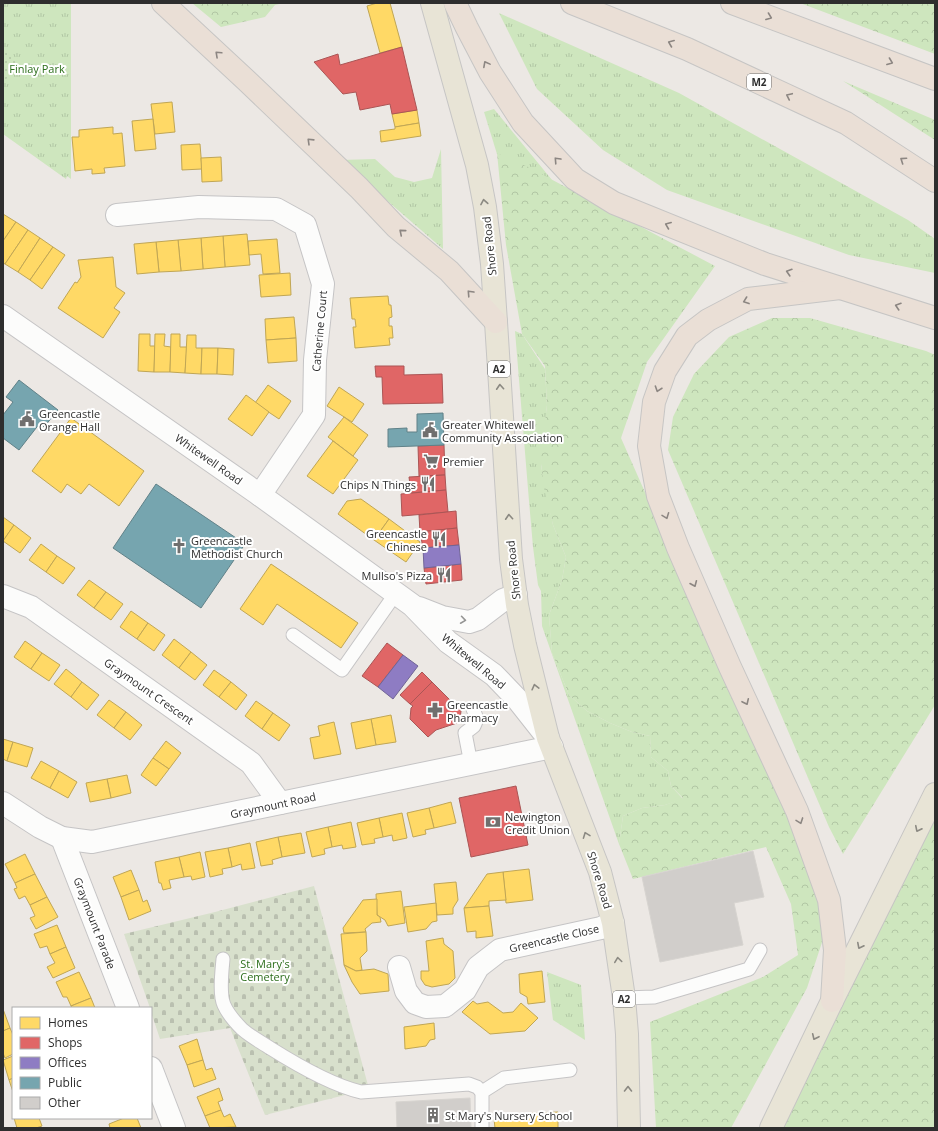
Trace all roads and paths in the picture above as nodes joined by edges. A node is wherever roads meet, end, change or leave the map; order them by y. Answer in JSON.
{"nodes":[{"id":1,"x":163,"y":3,"type":"edge"},
{"id":2,"x":432,"y":3,"type":"edge"},
{"id":3,"x":455,"y":3,"type":"edge"},
{"id":4,"x":572,"y":3,"type":"edge"},
{"id":5,"x":732,"y":3,"type":"edge"},
{"id":6,"x":935,"y":79,"type":"edge"},
{"id":7,"x":935,"y":181,"type":"edge"},
{"id":8,"x":117,"y":215,"type":"dead end"},
{"id":9,"x":840,"y":288,"type":"junction"},
{"id":10,"x":3,"y":316,"type":"edge"},
{"id":11,"x":935,"y":318,"type":"edge"},
{"id":12,"x":496,"y":322,"type":"junction"},
{"id":13,"x":260,"y":495,"type":"junction"},
{"id":14,"x":516,"y":595,"type":"junction"},
{"id":15,"x":3,"y":596,"type":"edge"},
{"id":16,"x":404,"y":599,"type":"junction"},
{"id":17,"x":293,"y":635,"type":"dead end"},
{"id":18,"x":473,"y":709,"type":"dead end"},
{"id":19,"x":550,"y":743,"type":"junction"},
{"id":20,"x":471,"y":764,"type":"junction"},
{"id":21,"x":935,"y":794,"type":"edge"},
{"id":22,"x":3,"y":803,"type":"edge"},
{"id":23,"x":280,"y":803,"type":"junction"},
{"id":24,"x":62,"y":838,"type":"junction"},
{"id":25,"x":613,"y":924,"type":"junction"},
{"id":26,"x":760,"y":950,"type":"dead end"},
{"id":27,"x":222,"y":959,"type":"dead end"},
{"id":28,"x":399,"y":967,"type":"dead end"},
{"id":29,"x":624,"y":998,"type":"junction"},
{"id":30,"x":832,"y":1002,"type":"junction"},
{"id":31,"x":128,"y":1007,"type":"edge"},
{"id":32,"x":570,"y":1070,"type":"dead end"},
{"id":33,"x":152,"y":1071,"type":"edge"},
{"id":34,"x":482,"y":1092,"type":"junction"},
{"id":35,"x":174,"y":1128,"type":"edge"},
{"id":36,"x":482,"y":1128,"type":"edge"},
{"id":37,"x":629,"y":1128,"type":"edge"},
{"id":38,"x":770,"y":1128,"type":"edge"}],
"edges":[{"from":12,"to":1,"type":"highway","one_way":true},
{"from":12,"to":2,"type":"main road","name":"Shore Road","number":"A2","one_way":true},
{"from":9,"to":3,"type":"highway","one_way":true},
{"from":7,"to":4,"type":"highway","number":"M2","one_way":true},
{"from":5,"to":6,"type":"highway","one_way":true},
{"from":8,"to":13,"type":"street","name":"Catherine Court"},
{"from":11,"to":9,"type":"highway","one_way":true},
{"from":9,"to":30,"type":"highway","one_way":true},
{"from":10,"to":13,"type":"street","name":"Whitewell Road"},
{"from":14,"to":12,"type":"main road","name":"Shore Road","number":"A2","one_way":true},
{"from":13,"to":16,"type":"street","name":"Whitewell Road"},
{"from":16,"to":14,"type":"street","name":"Whitewell Road","one_way":true},
{"from":19,"to":14,"type":"main road","name":"Shore Road","number":"A2","one_way":true},
{"from":15,"to":23,"type":"street","name":"Graymount Crescent"},
{"from":16,"to":17,"type":"lane"},
{"from":16,"to":19,"type":"street","name":"Whitewell Road"},
{"from":18,"to":20,"type":"lane"},
{"from":19,"to":20,"type":"street","name":"Graymount Road"},
{"from":25,"to":19,"type":"main road","name":"Shore Road","number":"A2","one_way":true},
{"from":20,"to":23,"type":"street","name":"Graymount Road"},
{"from":21,"to":30,"type":"main road","one_way":true},
{"from":22,"to":24,"type":"street","name":"Graymount Road"},
{"from":23,"to":24,"type":"street","name":"Graymount Road"},
{"from":24,"to":31,"type":"street","name":"Graymount Parade"},
{"from":25,"to":28,"type":"street","name":"Greencastle Close"},
{"from":29,"to":25,"type":"main road","name":"Shore Road","number":"A2","one_way":true},
{"from":26,"to":29,"type":"lane"},
{"from":27,"to":34,"type":"lane"},
{"from":37,"to":29,"type":"main road","name":"Shore Road","number":"A2","one_way":true},
{"from":30,"to":38,"type":"main road","one_way":true},
{"from":32,"to":34,"type":"lane"},
{"from":33,"to":35,"type":"street"},
{"from":34,"to":36,"type":"lane"}]}
